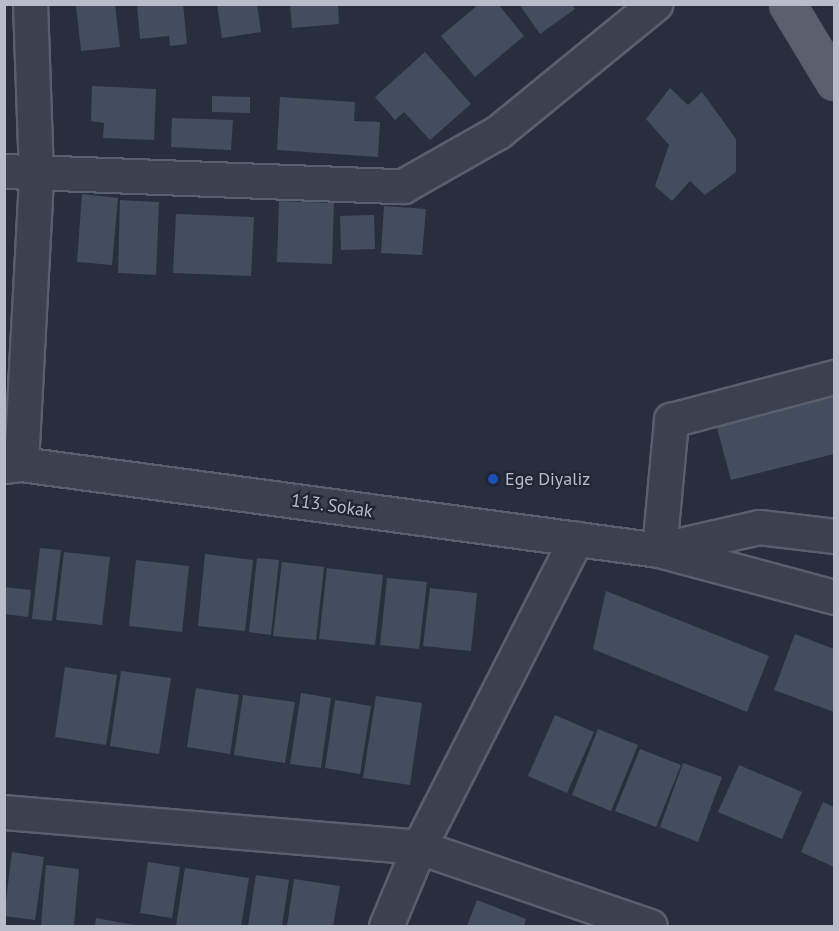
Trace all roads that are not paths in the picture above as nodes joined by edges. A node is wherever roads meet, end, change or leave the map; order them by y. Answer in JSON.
{"nodes":[{"id":1,"x":30,"y":4,"type":"edge"},
{"id":2,"x":655,"y":4,"type":"edge"},
{"id":3,"x":787,"y":4,"type":"edge"},
{"id":4,"x":834,"y":82,"type":"edge"},
{"id":5,"x":4,"y":171,"type":"edge"},
{"id":6,"x":36,"y":175,"type":"junction"},
{"id":7,"x":834,"y":377,"type":"edge"},
{"id":8,"x":13,"y":465,"type":"edge"},
{"id":9,"x":834,"y":536,"type":"edge"},
{"id":10,"x":576,"y":538,"type":"junction"},
{"id":11,"x":659,"y":550,"type":"junction"},
{"id":12,"x":834,"y":597,"type":"edge"},
{"id":13,"x":4,"y":812,"type":"edge"},
{"id":14,"x":419,"y":848,"type":"junction"},
{"id":15,"x":386,"y":927,"type":"edge"},
{"id":16,"x":650,"y":927,"type":"edge"}],
"edges":[{"from":1,"to":6,"type":"street"},
{"from":2,"to":6,"type":"street"},
{"from":3,"to":4,"type":"main road"},
{"from":5,"to":6,"type":"street"},
{"from":6,"to":8,"type":"street"},
{"from":7,"to":11,"type":"street"},
{"from":8,"to":10,"type":"street","name":"113. Sokak"},
{"from":9,"to":11,"type":"street","name":"113. Sokak"},
{"from":10,"to":11,"type":"street","name":"113. Sokak"},
{"from":10,"to":14,"type":"street"},
{"from":11,"to":12,"type":"street","name":"113. Sokak"},
{"from":13,"to":14,"type":"street"},
{"from":14,"to":15,"type":"street"},
{"from":14,"to":16,"type":"street"}]}
